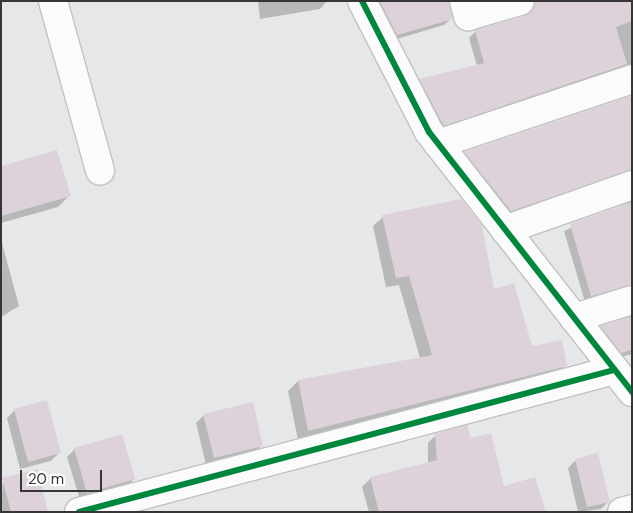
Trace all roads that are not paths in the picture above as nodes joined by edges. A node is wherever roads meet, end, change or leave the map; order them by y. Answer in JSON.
{"nodes":[{"id":1,"x":52,"y":1,"type":"edge"},
{"id":2,"x":362,"y":1,"type":"edge"},
{"id":3,"x":464,"y":1,"type":"edge"},
{"id":4,"x":520,"y":1,"type":"edge"},
{"id":5,"x":632,"y":79,"type":"edge"},
{"id":6,"x":438,"y":144,"type":"junction"},
{"id":7,"x":100,"y":171,"type":"dead end"},
{"id":8,"x":632,"y":185,"type":"edge"},
{"id":9,"x":505,"y":230,"type":"junction"},
{"id":10,"x":632,"y":300,"type":"edge"},
{"id":11,"x":574,"y":318,"type":"junction"},
{"id":12,"x":614,"y":370,"type":"junction"},
{"id":13,"x":632,"y":392,"type":"edge"},
{"id":14,"x":632,"y":509,"type":"edge"},
{"id":15,"x":79,"y":512,"type":"edge"},
{"id":16,"x":622,"y":512,"type":"edge"}],
"edges":[{"from":1,"to":7,"type":"street"},
{"from":2,"to":6,"type":"street"},
{"from":3,"to":4,"type":"street"},
{"from":5,"to":6,"type":"street"},
{"from":6,"to":9,"type":"street"},
{"from":8,"to":9,"type":"street"},
{"from":9,"to":11,"type":"street"},
{"from":10,"to":11,"type":"street"},
{"from":11,"to":12,"type":"street"},
{"from":12,"to":13,"type":"street"},
{"from":12,"to":15,"type":"street"},
{"from":14,"to":16,"type":"street"}]}
